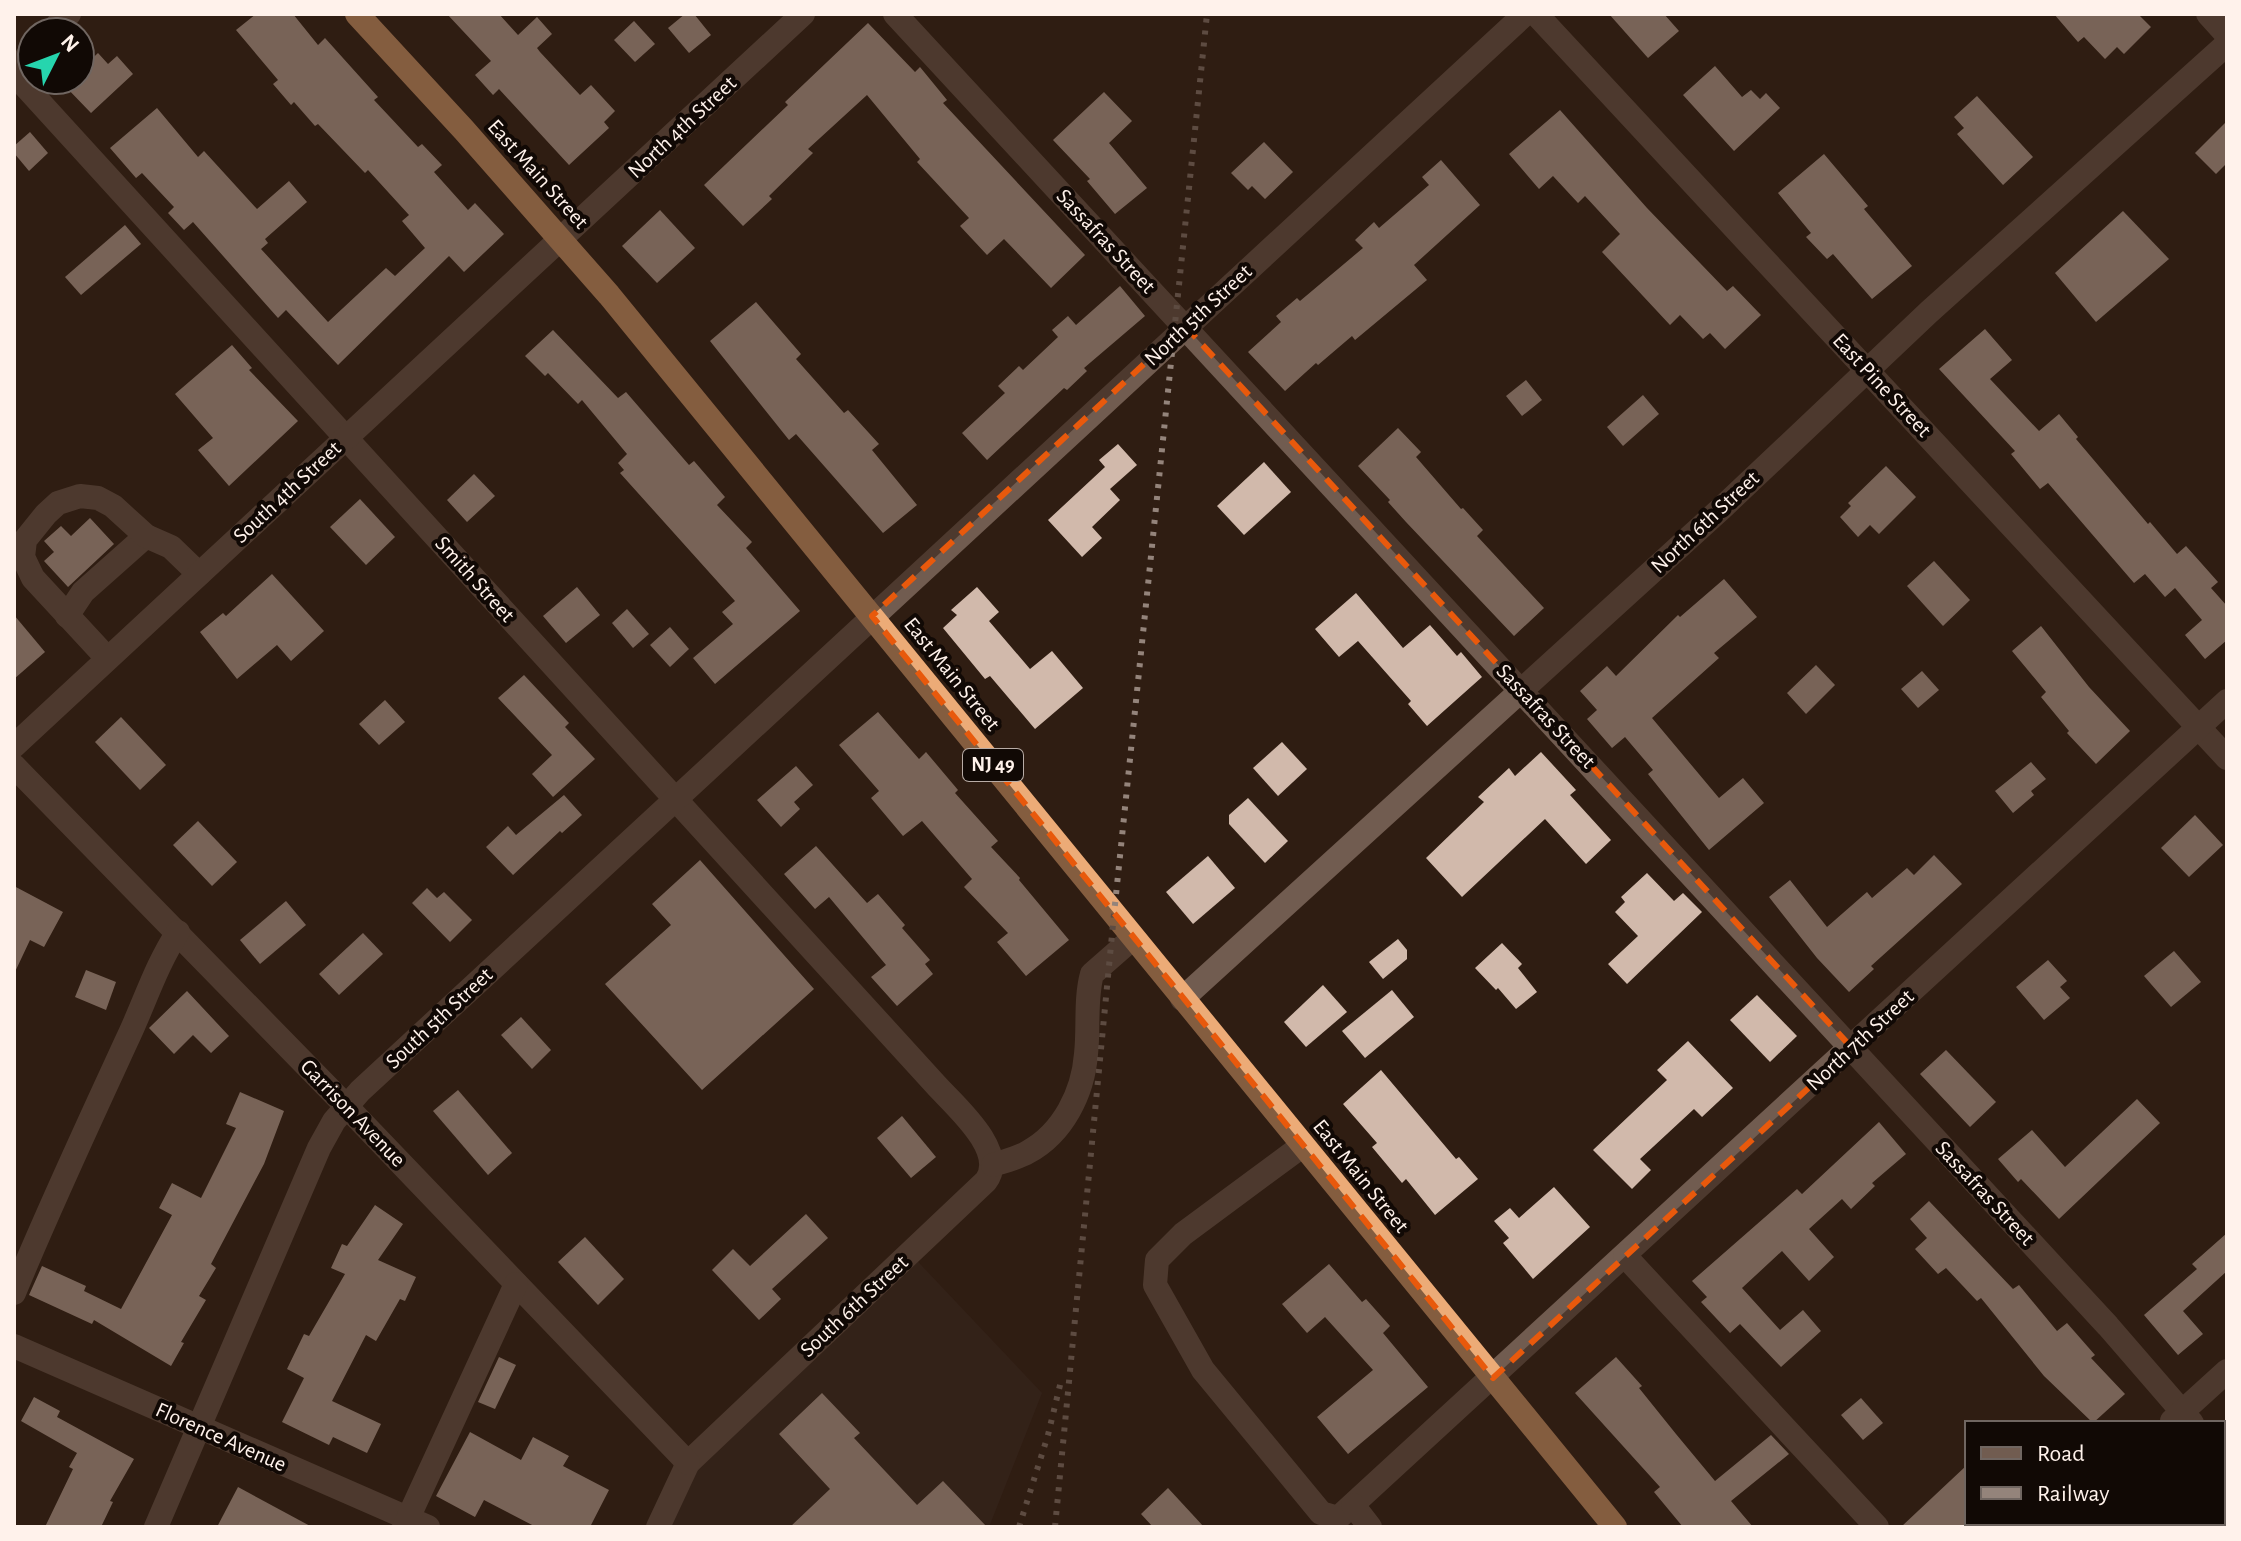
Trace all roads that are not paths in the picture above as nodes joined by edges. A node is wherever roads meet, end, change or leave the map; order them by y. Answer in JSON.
{"nodes":[{"id":1,"x":357,"y":14,"type":"edge"},
{"id":2,"x":803,"y":14,"type":"edge"},
{"id":3,"x":895,"y":14,"type":"edge"},
{"id":4,"x":1525,"y":14,"type":"edge"},
{"id":5,"x":1536,"y":14,"type":"edge"},
{"id":6,"x":2208,"y":14,"type":"edge"},
{"id":7,"x":2227,"y":35,"type":"edge"},
{"id":8,"x":2227,"y":44,"type":"edge"},
{"id":9,"x":14,"y":74,"type":"edge"},
{"id":10,"x":561,"y":239,"type":"junction"},
{"id":11,"x":1185,"y":326,"type":"junction"},
{"id":12,"x":1868,"y":370,"type":"junction"},
{"id":13,"x":346,"y":438,"type":"junction"},
{"id":14,"x":146,"y":536,"type":"junction"},
{"id":15,"x":199,"y":574,"type":"junction"},
{"id":16,"x":67,"y":616,"type":"junction"},
{"id":17,"x":872,"y":616,"type":"junction"},
{"id":18,"x":107,"y":658,"type":"junction"},
{"id":19,"x":1521,"y":690,"type":"junction"},
{"id":20,"x":2227,"y":701,"type":"edge"},
{"id":21,"x":2198,"y":727,"type":"junction"},
{"id":22,"x":14,"y":746,"type":"edge"},
{"id":23,"x":2227,"y":758,"type":"edge"},
{"id":24,"x":14,"y":766,"type":"edge"},
{"id":25,"x":676,"y":798,"type":"junction"},
{"id":26,"x":178,"y":932,"type":"junction"},
{"id":27,"x":1133,"y":938,"type":"junction"},
{"id":28,"x":1182,"y":999,"type":"junction"},
{"id":29,"x":1852,"y":1048,"type":"junction"},
{"id":30,"x":346,"y":1106,"type":"junction"},
{"id":31,"x":1302,"y":1146,"type":"junction"},
{"id":32,"x":993,"y":1165,"type":"junction"},
{"id":33,"x":1625,"y":1256,"type":"junction"},
{"id":34,"x":516,"y":1284,"type":"junction"},
{"id":35,"x":14,"y":1293,"type":"edge"},
{"id":36,"x":14,"y":1346,"type":"edge"},
{"id":37,"x":2227,"y":1371,"type":"edge"},
{"id":38,"x":1493,"y":1378,"type":"junction"},
{"id":39,"x":2181,"y":1419,"type":"edge"},
{"id":40,"x":199,"y":1427,"type":"junction"},
{"id":41,"x":688,"y":1463,"type":"junction"},
{"id":42,"x":1353,"y":1505,"type":"junction"},
{"id":43,"x":413,"y":1524,"type":"edge"},
{"id":44,"x":156,"y":1527,"type":"edge"},
{"id":45,"x":658,"y":1527,"type":"edge"},
{"id":46,"x":1370,"y":1527,"type":"edge"},
{"id":47,"x":1615,"y":1527,"type":"edge"},
{"id":48,"x":1877,"y":1527,"type":"edge"}],
"edges":[{"from":1,"to":10,"type":"highway","name":"East Main Street","number":"NJ 49"},
{"from":2,"to":10,"type":"street","name":"North 4th Street"},
{"from":3,"to":11,"type":"street","name":"Sassafras Street"},
{"from":4,"to":11,"type":"street","name":"North 5th Street"},
{"from":5,"to":12,"type":"street","name":"East Pine Street"},
{"from":6,"to":7,"type":"street"},
{"from":8,"to":12,"type":"street","name":"North 6th Street"},
{"from":9,"to":13,"type":"street","name":"Smith Street"},
{"from":10,"to":13,"type":"street","name":"South 4th Street"},
{"from":10,"to":17,"type":"highway","name":"East Main Street","number":"NJ 49"},
{"from":11,"to":17,"type":"street","name":"North 5th Street"},
{"from":11,"to":19,"type":"street","name":"Sassafras Street"},
{"from":12,"to":19,"type":"street","name":"North 6th Street"},
{"from":12,"to":21,"type":"street","name":"East Pine Street"},
{"from":13,"to":15,"type":"street","name":"South 4th Street"},
{"from":13,"to":25,"type":"street","name":"Smith Street"},
{"from":14,"to":15,"type":"street"},
{"from":14,"to":16,"type":"street"},
{"from":14,"to":16,"type":"street"},
{"from":15,"to":18,"type":"street","name":"South 4th Street"},
{"from":16,"to":18,"type":"street"},
{"from":17,"to":25,"type":"street","name":"South 5th Street"},
{"from":17,"to":27,"type":"highway","name":"East Main Street","number":"NJ 49"},
{"from":18,"to":22,"type":"street","name":"South 4th Street"},
{"from":19,"to":28,"type":"street","name":"North 6th Street"},
{"from":19,"to":29,"type":"street","name":"Sassafras Street"},
{"from":20,"to":21,"type":"street","name":"North 7th Street"},
{"from":21,"to":23,"type":"street","name":"East Pine Street"},
{"from":21,"to":29,"type":"street","name":"North 7th Street"},
{"from":24,"to":26,"type":"street","name":"Garrison Avenue"},
{"from":25,"to":30,"type":"street","name":"South 5th Street"},
{"from":25,"to":32,"type":"street","name":"Smith Street"},
{"from":26,"to":30,"type":"street","name":"Garrison Avenue"},
{"from":26,"to":35,"type":"street"},
{"from":27,"to":28,"type":"highway","name":"East Main Street","number":"NJ 49"},
{"from":27,"to":32,"type":"street"},
{"from":28,"to":31,"type":"highway","name":"East Main Street","number":"NJ 49"},
{"from":29,"to":33,"type":"street","name":"North 7th Street"},
{"from":29,"to":39,"type":"street","name":"Sassafras Street"},
{"from":30,"to":34,"type":"street","name":"Garrison Avenue"},
{"from":30,"to":40,"type":"street","name":"South 5th Street"},
{"from":31,"to":38,"type":"highway","name":"East Main Street","number":"NJ 49"},
{"from":31,"to":42,"type":"street"},
{"from":32,"to":41,"type":"street","name":"South 6th Street"},
{"from":33,"to":38,"type":"street","name":"North 7th Street"},
{"from":33,"to":48,"type":"street"},
{"from":34,"to":41,"type":"street","name":"Garrison Avenue"},
{"from":34,"to":43,"type":"street"},
{"from":36,"to":40,"type":"street","name":"Florence Avenue"},
{"from":37,"to":39,"type":"street"},
{"from":38,"to":42,"type":"street","name":"North 7th Street"},
{"from":38,"to":47,"type":"highway","name":"East Main Street","number":"NJ 49"},
{"from":40,"to":43,"type":"street","name":"Florence Avenue"},
{"from":40,"to":44,"type":"street","name":"South 5th Street"},
{"from":41,"to":45,"type":"street","name":"South 6th Street"},
{"from":42,"to":46,"type":"street"}]}
